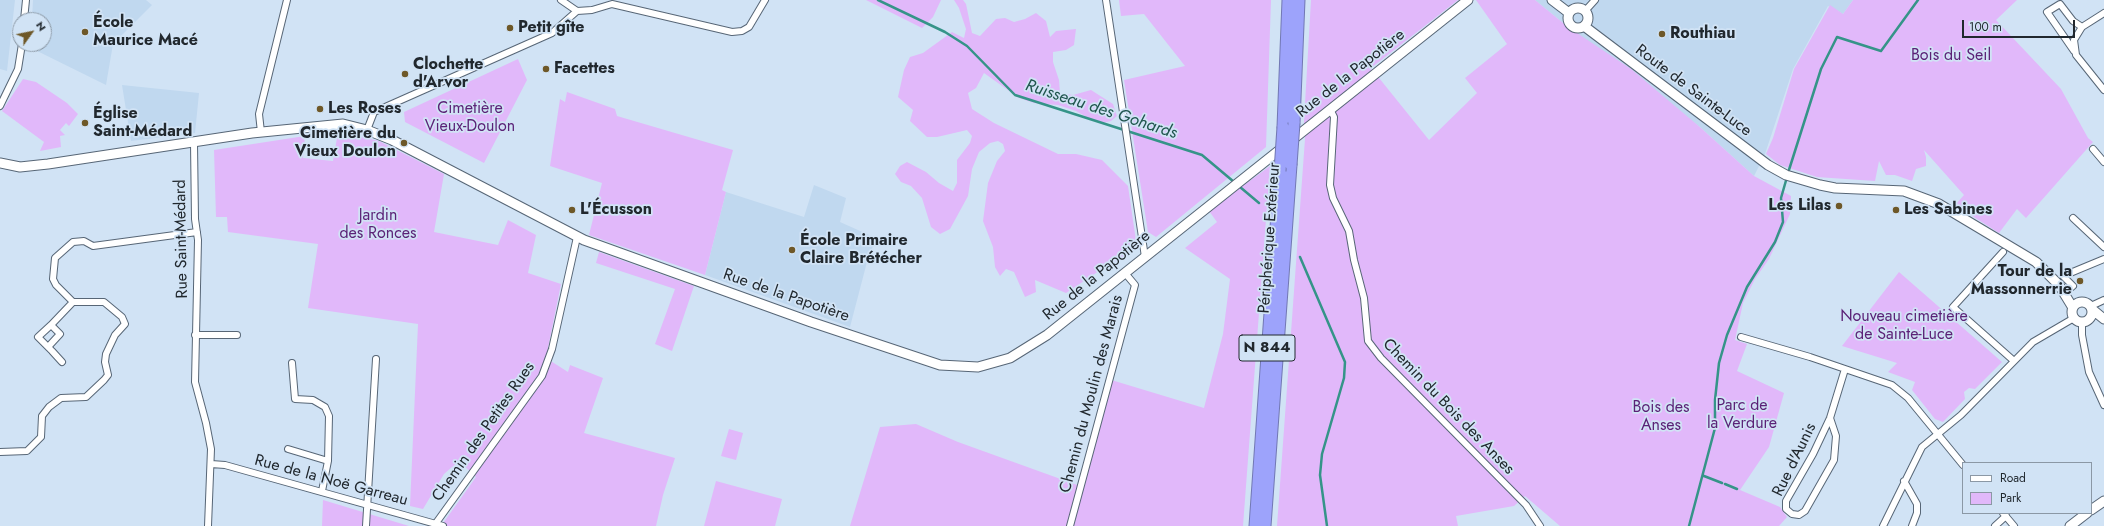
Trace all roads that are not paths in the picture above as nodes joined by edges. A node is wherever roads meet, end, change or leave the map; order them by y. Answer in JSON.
{"nodes":[{"id":1,"x":26,"y":0,"type":"edge"},
{"id":2,"x":287,"y":0,"type":"edge"},
{"id":3,"x":561,"y":0,"type":"edge"},
{"id":4,"x":765,"y":0,"type":"edge"},
{"id":5,"x":1106,"y":0,"type":"edge"},
{"id":6,"x":1288,"y":0,"type":"edge"},
{"id":7,"x":1299,"y":0,"type":"edge"},
{"id":8,"x":1468,"y":0,"type":"edge"},
{"id":9,"x":1552,"y":0,"type":"edge"},
{"id":10,"x":1594,"y":0,"type":"edge"},
{"id":11,"x":577,"y":11,"type":"junction"},
{"id":12,"x":1585,"y":11,"type":"junction"},
{"id":13,"x":25,"y":12,"type":"edge"},
{"id":14,"x":1569,"y":13,"type":"junction"},
{"id":15,"x":2104,"y":13,"type":"edge"},
{"id":16,"x":1584,"y":26,"type":"junction"},
{"id":17,"x":2082,"y":27,"type":"junction"},
{"id":18,"x":21,"y":52,"type":"edge"},
{"id":19,"x":2075,"y":52,"type":"junction"},
{"id":20,"x":2104,"y":90,"type":"edge"},
{"id":21,"x":0,"y":106,"type":"edge"},
{"id":22,"x":1330,"y":109,"type":"junction"},
{"id":23,"x":367,"y":130,"type":"junction"},
{"id":24,"x":261,"y":132,"type":"junction"},
{"id":25,"x":194,"y":143,"type":"junction"},
{"id":26,"x":2093,"y":149,"type":"dead end"},
{"id":27,"x":2104,"y":162,"type":"edge"},
{"id":28,"x":1,"y":165,"type":"edge"},
{"id":29,"x":2073,"y":218,"type":"dead end"},
{"id":30,"x":197,"y":232,"type":"junction"},
{"id":31,"x":577,"y":237,"type":"junction"},
{"id":32,"x":2104,"y":248,"type":"edge"},
{"id":33,"x":2003,"y":252,"type":"dead end"},
{"id":34,"x":1145,"y":257,"type":"junction"},
{"id":35,"x":2104,"y":259,"type":"edge"},
{"id":36,"x":1125,"y":273,"type":"junction"},
{"id":37,"x":2059,"y":285,"type":"junction"},
{"id":38,"x":2067,"y":291,"type":"junction"},
{"id":39,"x":2104,"y":300,"type":"edge"},
{"id":40,"x":2080,"y":301,"type":"junction"},
{"id":41,"x":73,"y":302,"type":"junction"},
{"id":42,"x":2073,"y":308,"type":"junction"},
{"id":43,"x":2092,"y":312,"type":"junction"},
{"id":44,"x":2078,"y":320,"type":"junction"},
{"id":45,"x":2104,"y":320,"type":"edge"},
{"id":46,"x":51,"y":325,"type":"junction"},
{"id":47,"x":195,"y":335,"type":"junction"},
{"id":48,"x":237,"y":335,"type":"dead end"},
{"id":49,"x":1741,"y":337,"type":"dead end"},
{"id":50,"x":48,"y":347,"type":"junction"},
{"id":51,"x":376,"y":359,"type":"dead end"},
{"id":52,"x":2014,"y":360,"type":"junction"},
{"id":53,"x":62,"y":362,"type":"dead end"},
{"id":54,"x":292,"y":363,"type":"dead end"},
{"id":55,"x":1845,"y":369,"type":"junction"},
{"id":56,"x":2104,"y":405,"type":"edge"},
{"id":57,"x":1830,"y":418,"type":"junction"},
{"id":58,"x":1937,"y":434,"type":"junction"},
{"id":59,"x":288,"y":449,"type":"dead end"},
{"id":60,"x":0,"y":452,"type":"edge"},
{"id":61,"x":328,"y":461,"type":"junction"},
{"id":62,"x":211,"y":464,"type":"junction"},
{"id":63,"x":1962,"y":464,"type":"edge"},
{"id":64,"x":1904,"y":481,"type":"junction"},
{"id":65,"x":322,"y":492,"type":"junction"},
{"id":66,"x":2104,"y":501,"type":"edge"},
{"id":67,"x":367,"y":504,"type":"junction"},
{"id":68,"x":2092,"y":509,"type":"edge"},
{"id":69,"x":2004,"y":514,"type":"edge"},
{"id":70,"x":2086,"y":514,"type":"edge"},
{"id":71,"x":436,"y":523,"type":"junction"},
{"id":72,"x":1535,"y":524,"type":"edge"},
{"id":73,"x":2072,"y":524,"type":"edge"},
{"id":74,"x":208,"y":526,"type":"edge"},
{"id":75,"x":366,"y":526,"type":"edge"},
{"id":76,"x":443,"y":526,"type":"edge"},
{"id":77,"x":1070,"y":526,"type":"edge"},
{"id":78,"x":1254,"y":526,"type":"edge"},
{"id":79,"x":1265,"y":526,"type":"edge"},
{"id":80,"x":1883,"y":526,"type":"edge"},
{"id":81,"x":1912,"y":526,"type":"edge"},
{"id":82,"x":1995,"y":526,"type":"edge"},
{"id":83,"x":2014,"y":526,"type":"edge"},
{"id":84,"x":2065,"y":526,"type":"edge"}],
"edges":[{"from":1,"to":13,"type":"street"},
{"from":2,"to":24,"type":"street"},
{"from":3,"to":11,"type":"street"},
{"from":4,"to":11,"type":"street"},
{"from":5,"to":34,"type":"street"},
{"from":6,"to":78,"type":"highway","number":"N 844","bridge":true},
{"from":7,"to":79,"type":"highway","name":"Périphérique Extérieur","number":"N 844","bridge":true},
{"from":8,"to":22,"type":"street","name":"Rue de la Papotière"},
{"from":9,"to":14,"type":"street"},
{"from":10,"to":12,"type":"street"},
{"from":11,"to":23,"type":"street"},
{"from":12,"to":14,"type":"street"},
{"from":12,"to":16,"type":"street"},
{"from":14,"to":16,"type":"street"},
{"from":15,"to":17,"type":"street"},
{"from":16,"to":37,"type":"street","name":"Route de Sainte-Luce"},
{"from":17,"to":19,"type":"street"},
{"from":17,"to":19,"type":"street"},
{"from":18,"to":21,"type":"street"},
{"from":19,"to":20,"type":"street"},
{"from":22,"to":34,"type":"street","name":"Rue de la Papotière"},
{"from":22,"to":72,"type":"street","name":"Chemin du Bois des Anses"},
{"from":23,"to":24,"type":"street","name":"Rue de la Papotière"},
{"from":23,"to":31,"type":"street","name":"Rue de la Papotière"},
{"from":24,"to":25,"type":"street","name":"Rue de la Papotière"},
{"from":25,"to":28,"type":"street","name":"Rue de la Papotière"},
{"from":25,"to":30,"type":"street","name":"Rue Saint-Médard"},
{"from":26,"to":27,"type":"street"},
{"from":29,"to":32,"type":"street"},
{"from":30,"to":41,"type":"street"},
{"from":30,"to":47,"type":"street","name":"Rue Saint-Médard"},
{"from":31,"to":36,"type":"street","name":"Rue de la Papotière"},
{"from":31,"to":71,"type":"street","name":"Chemin des Petites Rues"},
{"from":33,"to":52,"type":"street"},
{"from":34,"to":36,"type":"street","name":"Rue de la Papotière"},
{"from":35,"to":38,"type":"street"},
{"from":36,"to":77,"type":"street","name":"Chemin du Moulin des Marais"},
{"from":37,"to":38,"type":"street"},
{"from":37,"to":42,"type":"street"},
{"from":38,"to":40,"type":"street"},
{"from":39,"to":43,"type":"street"},
{"from":40,"to":42,"type":"street"},
{"from":40,"to":43,"type":"street"},
{"from":41,"to":46,"type":"street"},
{"from":41,"to":60,"type":"street"},
{"from":42,"to":44,"type":"street"},
{"from":43,"to":44,"type":"street"},
{"from":43,"to":45,"type":"street"},
{"from":44,"to":52,"type":"street"},
{"from":44,"to":56,"type":"street"},
{"from":46,"to":50,"type":"street"},
{"from":46,"to":50,"type":"street"},
{"from":47,"to":48,"type":"street"},
{"from":47,"to":62,"type":"street","name":"Rue Saint-Médard"},
{"from":49,"to":55,"type":"street"},
{"from":50,"to":53,"type":"street"},
{"from":51,"to":67,"type":"street"},
{"from":52,"to":58,"type":"street"},
{"from":54,"to":61,"type":"street"},
{"from":55,"to":57,"type":"street","name":"Rue d'Aunis"},
{"from":55,"to":58,"type":"street"},
{"from":57,"to":57,"type":"street","name":"Rue d'Aunis"},
{"from":58,"to":63,"type":"street"},
{"from":58,"to":64,"type":"street"},
{"from":59,"to":61,"type":"street"},
{"from":61,"to":65,"type":"street"},
{"from":62,"to":65,"type":"street","name":"Rue de la Noë Garreau"},
{"from":62,"to":74,"type":"street","name":"Rue Saint-Médard"},
{"from":64,"to":80,"type":"street"},
{"from":64,"to":81,"type":"street"},
{"from":65,"to":67,"type":"street","name":"Rue de la Noë Garreau"},
{"from":66,"to":68,"type":"street"},
{"from":67,"to":71,"type":"street","name":"Rue de la Noë Garreau"},
{"from":67,"to":75,"type":"street"},
{"from":69,"to":82,"type":"street"},
{"from":69,"to":83,"type":"street"},
{"from":70,"to":73,"type":"street"},
{"from":71,"to":76,"type":"street","name":"Rue de la Noë Garreau"},
{"from":73,"to":84,"type":"street"}]}
